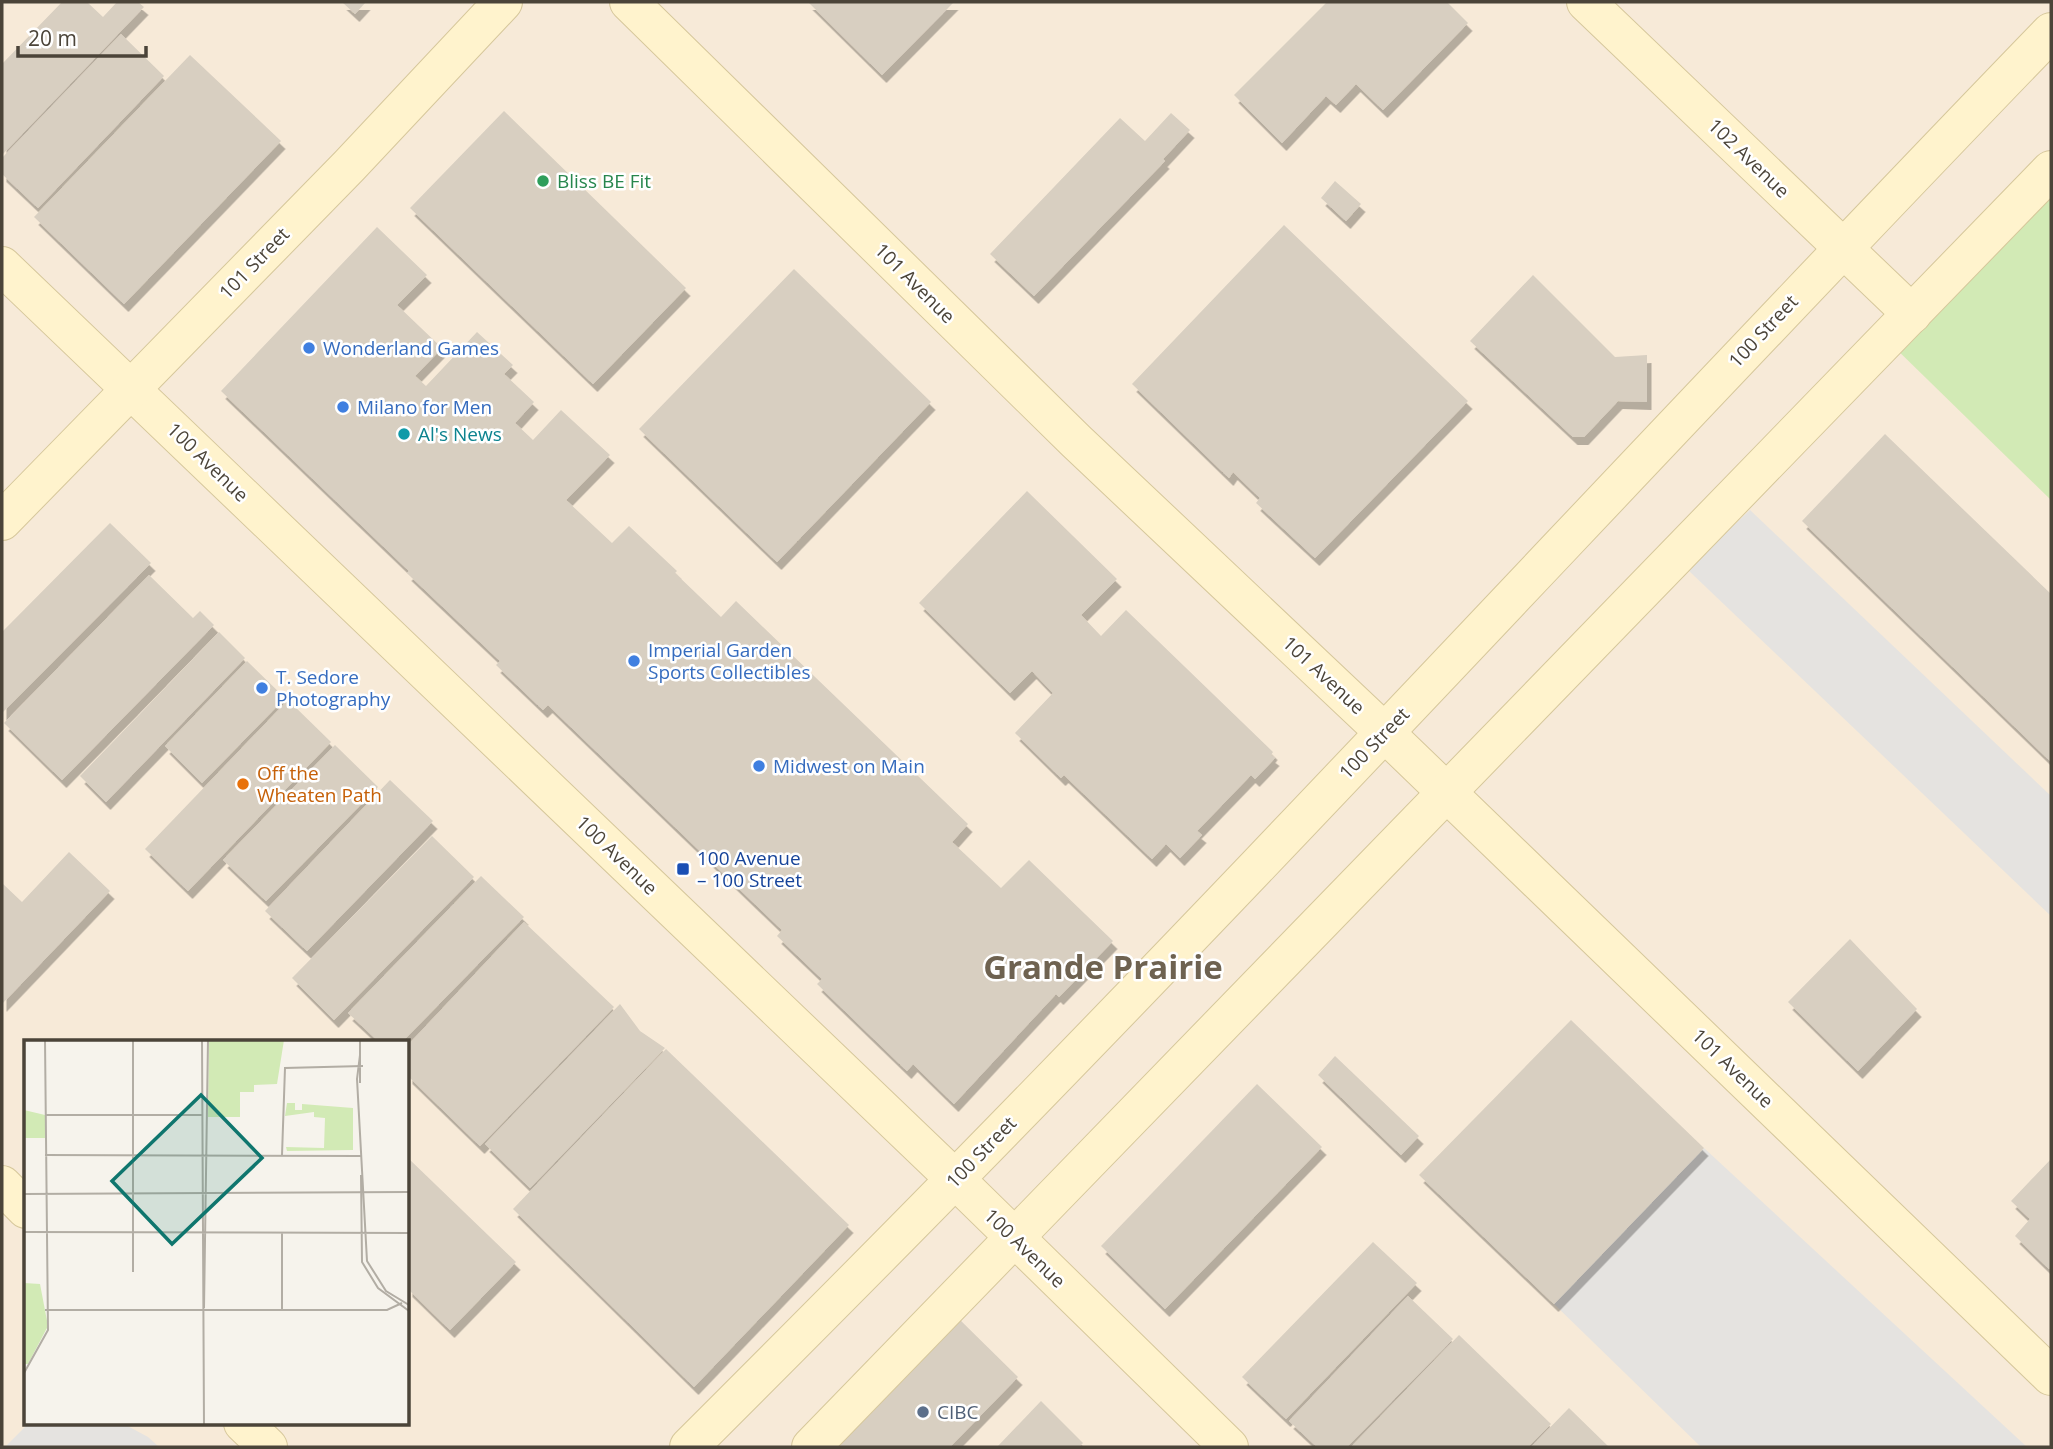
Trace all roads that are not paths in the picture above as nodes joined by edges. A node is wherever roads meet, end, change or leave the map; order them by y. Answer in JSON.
{"nodes":[{"id":1,"x":503,"y":2,"type":"edge"},
{"id":2,"x":629,"y":2,"type":"edge"},
{"id":3,"x":1586,"y":2,"type":"edge"},
{"id":4,"x":2051,"y":32,"type":"edge"},
{"id":5,"x":2051,"y":170,"type":"edge"},
{"id":6,"x":1842,"y":248,"type":"junction"},
{"id":7,"x":2,"y":266,"type":"edge"},
{"id":8,"x":1912,"y":314,"type":"junction"},
{"id":9,"x":132,"y":389,"type":"junction"},
{"id":10,"x":2,"y":521,"type":"edge"},
{"id":11,"x":1384,"y":732,"type":"junction"},
{"id":12,"x":1448,"y":793,"type":"junction"},
{"id":13,"x":955,"y":1179,"type":"junction"},
{"id":14,"x":2,"y":1185,"type":"edge"},
{"id":15,"x":24,"y":1207,"type":"edge"},
{"id":16,"x":1016,"y":1238,"type":"junction"},
{"id":17,"x":2051,"y":1376,"type":"edge"},
{"id":18,"x":244,"y":1424,"type":"edge"},
{"id":19,"x":268,"y":1447,"type":"edge"},
{"id":20,"x":689,"y":1447,"type":"edge"},
{"id":21,"x":811,"y":1447,"type":"edge"},
{"id":22,"x":1229,"y":1447,"type":"edge"}],
"edges":[{"from":1,"to":9,"type":"main road","name":"101 Street"},
{"from":2,"to":11,"type":"main road","name":"101 Avenue"},
{"from":3,"to":6,"type":"main road","name":"102 Avenue"},
{"from":4,"to":6,"type":"main road","name":"100 Street"},
{"from":5,"to":8,"type":"main road"},
{"from":6,"to":8,"type":"main road","name":"102 Avenue"},
{"from":6,"to":11,"type":"main road","name":"100 Street"},
{"from":7,"to":9,"type":"main road","name":"100 Avenue"},
{"from":8,"to":12,"type":"main road"},
{"from":9,"to":10,"type":"main road","name":"101 Street"},
{"from":9,"to":13,"type":"main road","name":"100 Avenue"},
{"from":11,"to":12,"type":"main road","name":"101 Avenue"},
{"from":11,"to":13,"type":"main road","name":"100 Street"},
{"from":12,"to":16,"type":"main road"},
{"from":12,"to":17,"type":"main road","name":"101 Avenue"},
{"from":13,"to":16,"type":"main road","name":"100 Avenue"},
{"from":13,"to":20,"type":"main road","name":"100 Street"},
{"from":14,"to":15,"type":"main road"},
{"from":16,"to":21,"type":"main road"},
{"from":16,"to":22,"type":"main road","name":"100 Avenue"},
{"from":18,"to":19,"type":"main road"}]}
